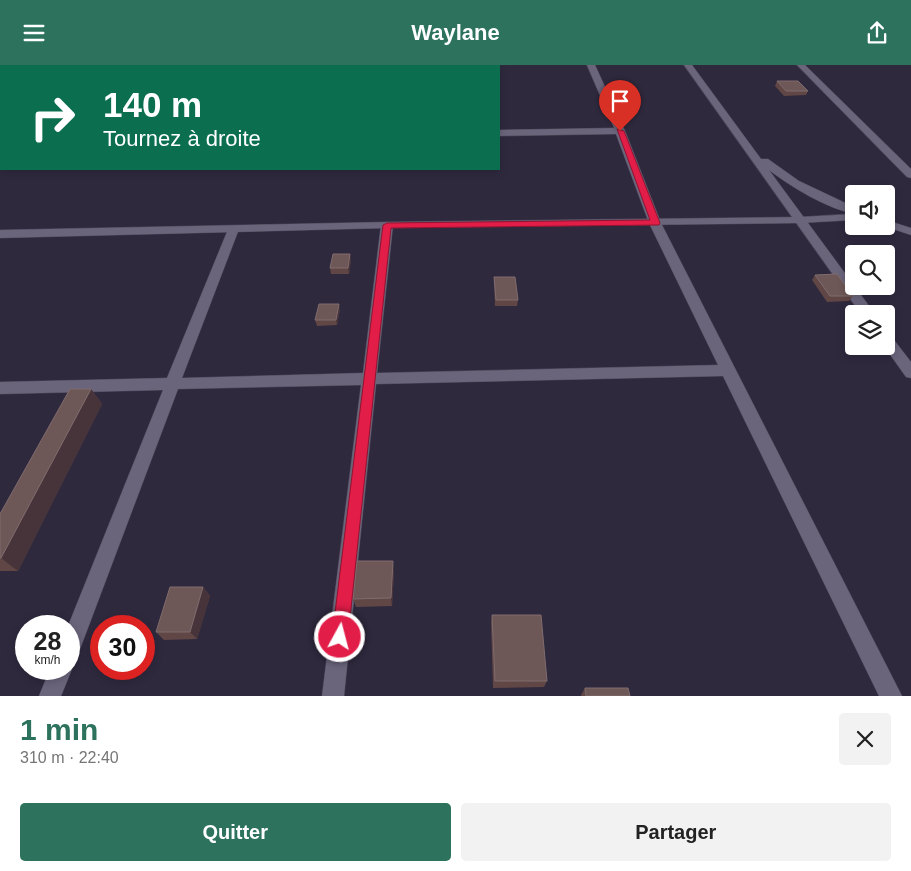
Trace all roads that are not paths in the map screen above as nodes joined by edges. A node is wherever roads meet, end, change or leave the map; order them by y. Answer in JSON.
{"nodes":[{"id":1,"x":591,"y":65,"type":"edge"},
{"id":2,"x":688,"y":65,"type":"edge"},
{"id":3,"x":802,"y":65,"type":"edge"},
{"id":4,"x":620,"y":131,"type":"junction"},
{"id":5,"x":500,"y":133,"type":"edge"},
{"id":6,"x":749,"y":149,"type":"junction"},
{"id":7,"x":911,"y":175,"type":"edge"},
{"id":8,"x":845,"y":207,"type":"edge"},
{"id":9,"x":845,"y":218,"type":"edge"},
{"id":10,"x":800,"y":220,"type":"junction"},
{"id":11,"x":656,"y":223,"type":"junction"},
{"id":12,"x":387,"y":225,"type":"junction"},
{"id":13,"x":895,"y":226,"type":"edge"},
{"id":14,"x":233,"y":229,"type":"junction"},
{"id":15,"x":911,"y":232,"type":"edge"},
{"id":16,"x":0,"y":234,"type":"edge"},
{"id":17,"x":861,"y":305,"type":"edge"},
{"id":18,"x":895,"y":351,"type":"edge"},
{"id":19,"x":730,"y":370,"type":"junction"},
{"id":20,"x":911,"y":373,"type":"edge"},
{"id":21,"x":371,"y":379,"type":"junction"},
{"id":22,"x":172,"y":384,"type":"junction"},
{"id":23,"x":0,"y":389,"type":"edge"},
{"id":24,"x":80,"y":621,"type":"edge"},
{"id":25,"x":57,"y":680,"type":"edge"},
{"id":26,"x":50,"y":696,"type":"edge"},
{"id":27,"x":333,"y":696,"type":"edge"},
{"id":28,"x":891,"y":696,"type":"edge"}],
"edges":[{"from":1,"to":4,"type":"street"},
{"from":2,"to":6,"type":"street"},
{"from":3,"to":7,"type":"street"},
{"from":4,"to":5,"type":"street"},
{"from":4,"to":11,"type":"street"},
{"from":6,"to":8,"type":"street"},
{"from":6,"to":10,"type":"street"},
{"from":9,"to":10,"type":"street"},
{"from":10,"to":11,"type":"street"},
{"from":10,"to":17,"type":"street"},
{"from":11,"to":12,"type":"street"},
{"from":11,"to":19,"type":"street"},
{"from":12,"to":14,"type":"street"},
{"from":12,"to":21,"type":"street"},
{"from":13,"to":15,"type":"street"},
{"from":14,"to":16,"type":"street"},
{"from":14,"to":22,"type":"street"},
{"from":18,"to":20,"type":"street"},
{"from":19,"to":21,"type":"street"},
{"from":19,"to":28,"type":"street"},
{"from":21,"to":22,"type":"street"},
{"from":21,"to":27,"type":"street"},
{"from":22,"to":23,"type":"street"},
{"from":22,"to":24,"type":"street"},
{"from":25,"to":26,"type":"street"}]}
